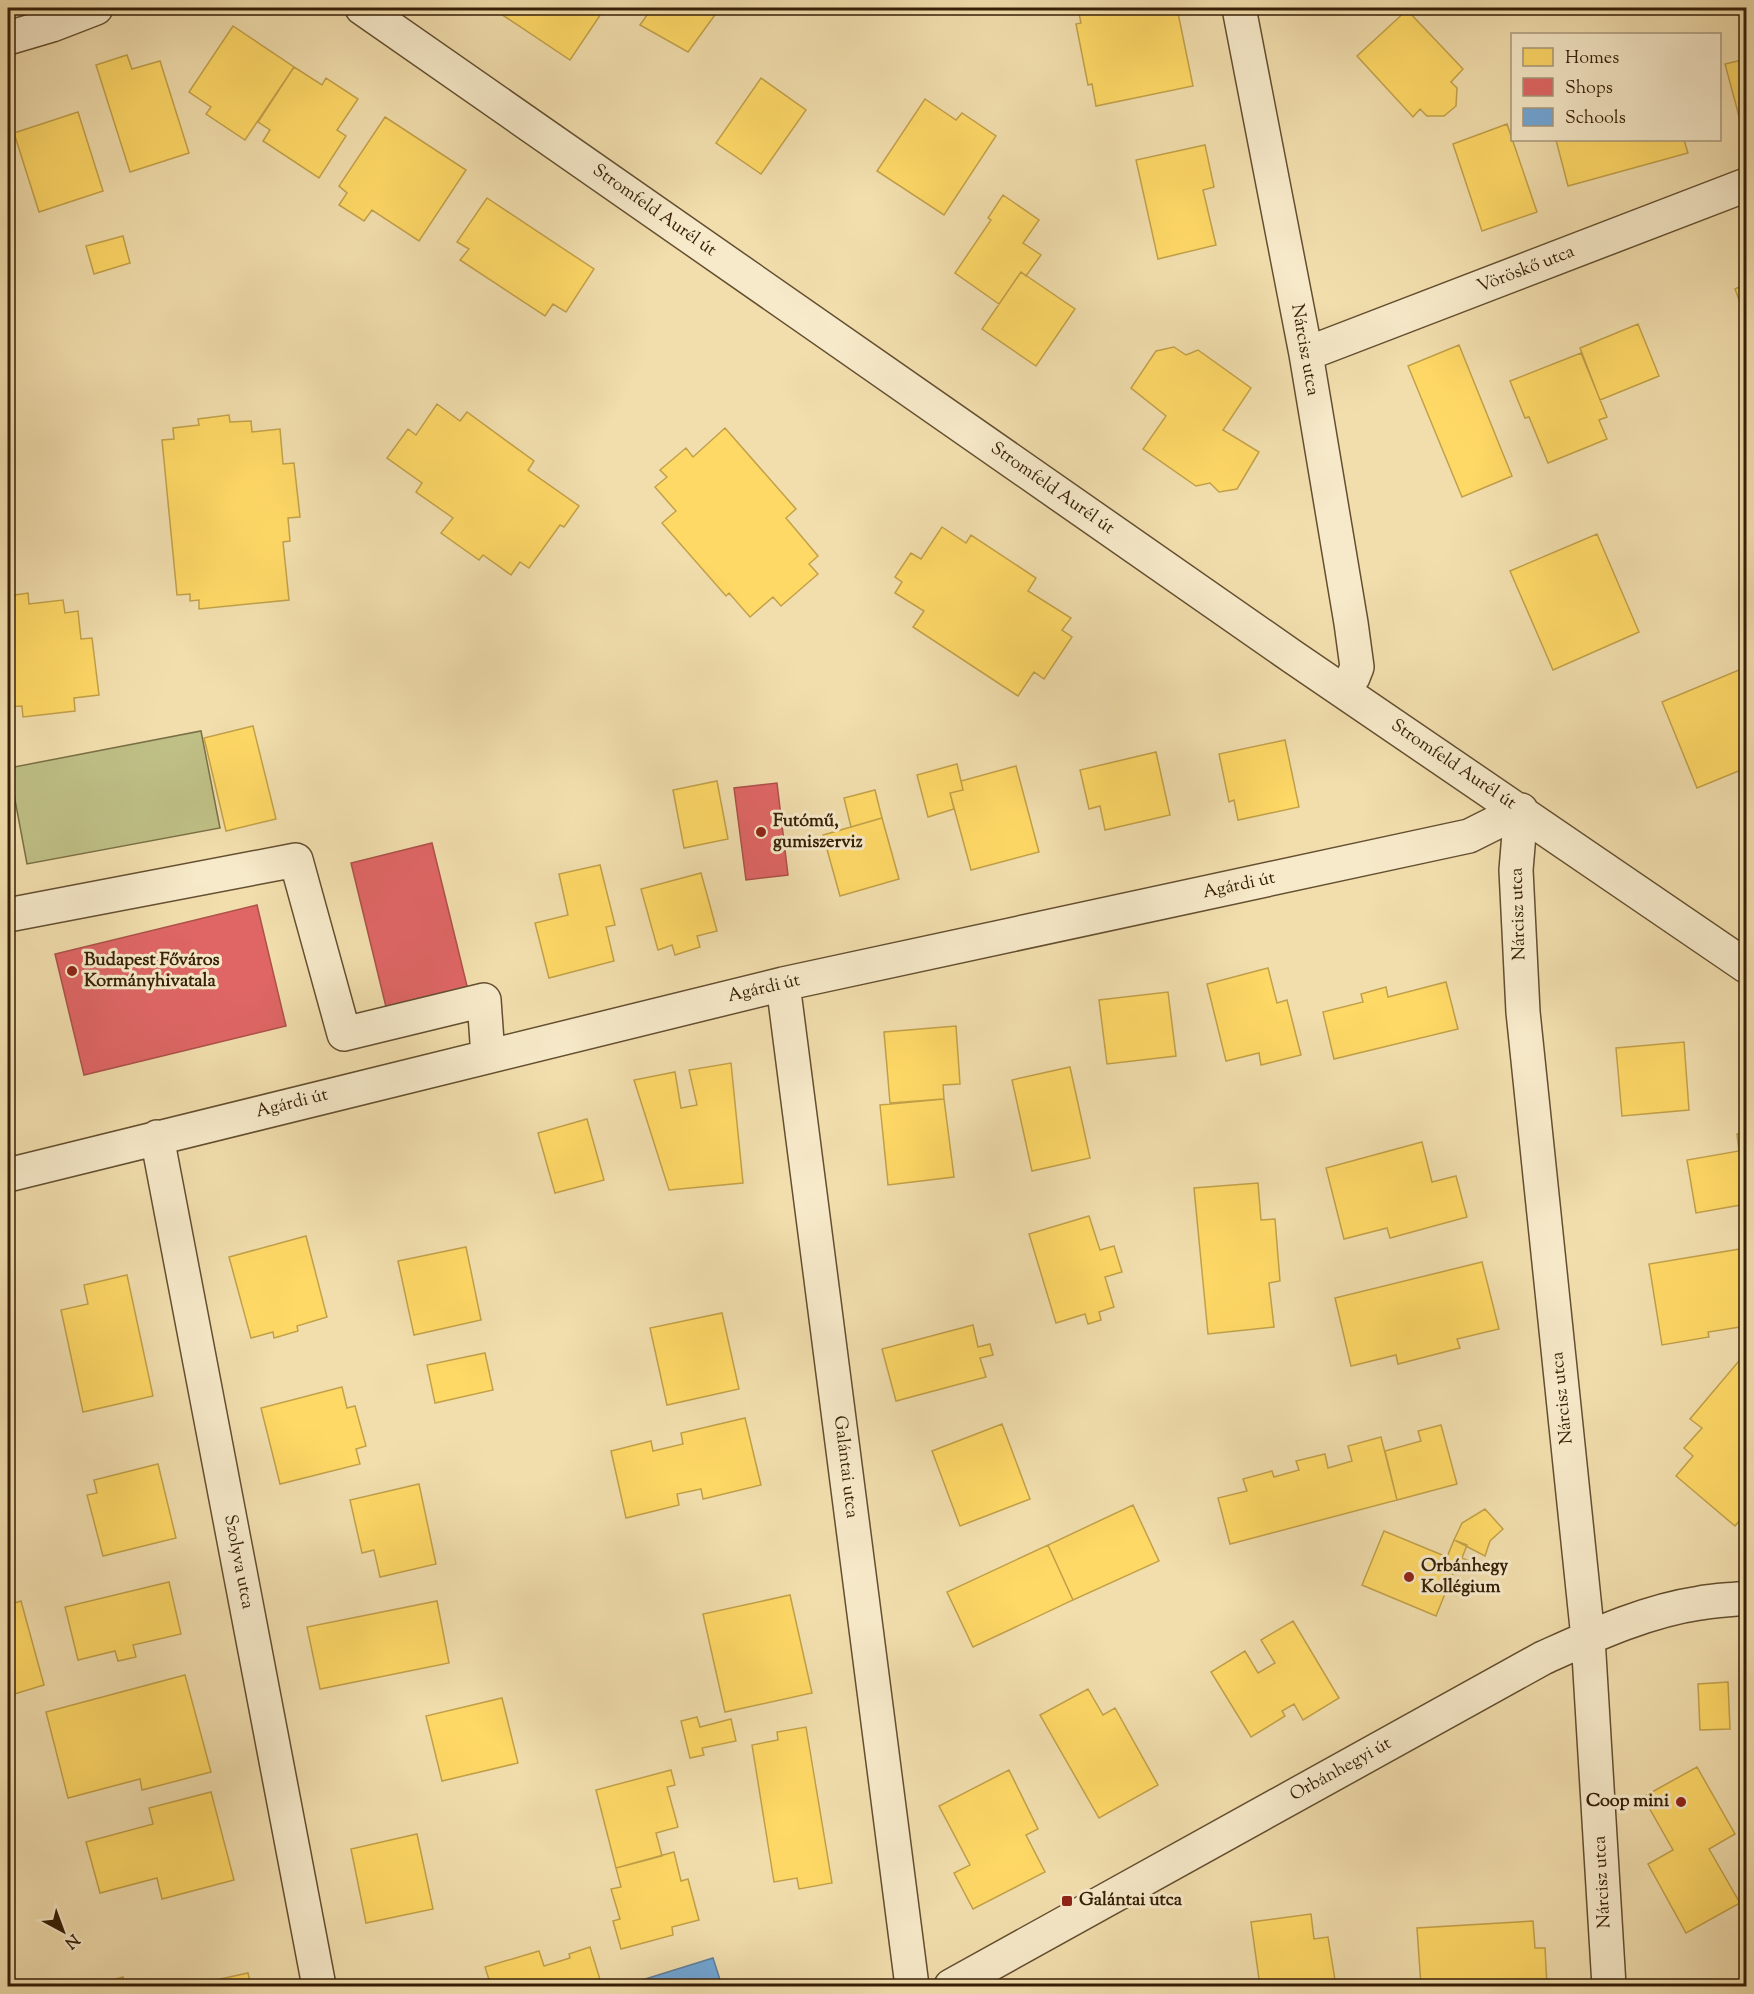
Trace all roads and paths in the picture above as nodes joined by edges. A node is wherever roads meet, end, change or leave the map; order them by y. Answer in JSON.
{"nodes":[{"id":1,"x":96,"y":8,"type":"edge"},
{"id":2,"x":362,"y":8,"type":"edge"},
{"id":3,"x":1239,"y":8,"type":"edge"},
{"id":4,"x":8,"y":38,"type":"edge"},
{"id":5,"x":1746,"y":185,"type":"edge"},
{"id":6,"x":1306,"y":354,"type":"junction"},
{"id":7,"x":1343,"y":691,"type":"junction"},
{"id":8,"x":1521,"y":810,"type":"junction"},
{"id":9,"x":8,"y":915,"type":"edge"},
{"id":10,"x":1746,"y":966,"type":"edge"},
{"id":11,"x":783,"y":984,"type":"junction"},
{"id":12,"x":488,"y":1056,"type":"junction"},
{"id":13,"x":157,"y":1137,"type":"junction"},
{"id":14,"x":8,"y":1175,"type":"edge"},
{"id":15,"x":1746,"y":1598,"type":"edge"},
{"id":16,"x":1588,"y":1638,"type":"junction"},
{"id":17,"x":319,"y":1986,"type":"edge"},
{"id":18,"x":912,"y":1986,"type":"edge"},
{"id":19,"x":951,"y":1986,"type":"edge"},
{"id":20,"x":1609,"y":1986,"type":"edge"}],
"edges":[{"from":1,"to":4,"type":"street"},
{"from":2,"to":7,"type":"street","name":"Stromfeld Aurél út"},
{"from":3,"to":6,"type":"street","name":"Nárcisz utca"},
{"from":5,"to":6,"type":"street","name":"Vöröskő utca"},
{"from":6,"to":7,"type":"street","name":"Nárcisz utca"},
{"from":7,"to":8,"type":"street","name":"Stromfeld Aurél út"},
{"from":8,"to":10,"type":"street","name":"Stromfeld Aurél út"},
{"from":8,"to":11,"type":"street","name":"Agárdi út"},
{"from":8,"to":16,"type":"street","name":"Nárcisz utca"},
{"from":9,"to":12,"type":"street"},
{"from":11,"to":12,"type":"street","name":"Agárdi út"},
{"from":11,"to":18,"type":"street","name":"Galántai utca"},
{"from":12,"to":13,"type":"street","name":"Agárdi út"},
{"from":13,"to":14,"type":"street","name":"Agárdi út"},
{"from":13,"to":17,"type":"street","name":"Szolyva utca"},
{"from":15,"to":16,"type":"street","name":"Orbánhegyi út"},
{"from":16,"to":19,"type":"street","name":"Orbánhegyi út"},
{"from":16,"to":20,"type":"street","name":"Nárcisz utca"}]}
